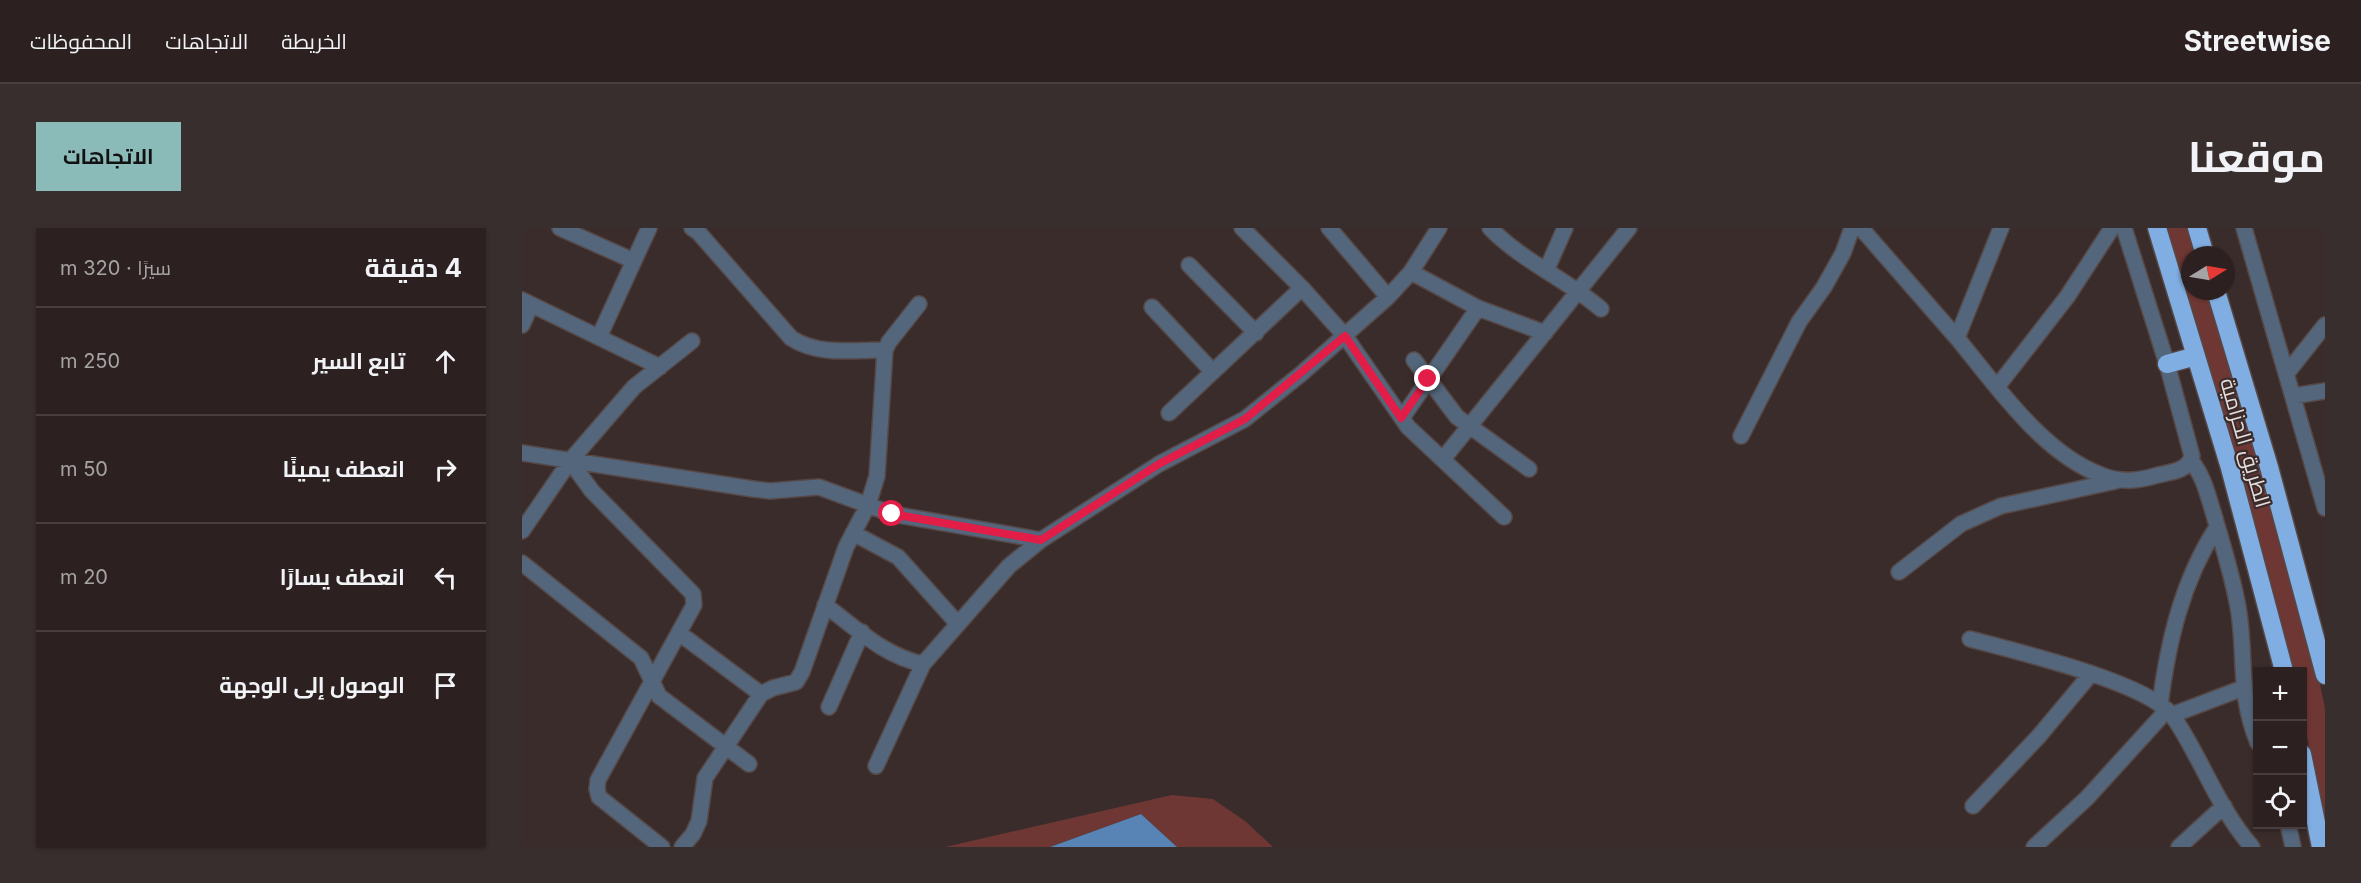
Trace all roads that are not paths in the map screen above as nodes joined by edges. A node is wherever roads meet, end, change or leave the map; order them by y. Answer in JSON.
{"nodes":[{"id":1,"x":560,"y":228,"type":"edge"},
{"id":2,"x":649,"y":228,"type":"edge"},
{"id":3,"x":692,"y":228,"type":"edge"},
{"id":4,"x":1242,"y":228,"type":"edge"},
{"id":5,"x":1329,"y":228,"type":"edge"},
{"id":6,"x":1490,"y":228,"type":"edge"},
{"id":7,"x":1565,"y":228,"type":"edge"},
{"id":8,"x":1629,"y":228,"type":"edge"},
{"id":9,"x":1852,"y":228,"type":"edge"},
{"id":10,"x":1861,"y":228,"type":"edge"},
{"id":11,"x":2001,"y":228,"type":"edge"},
{"id":12,"x":2112,"y":228,"type":"edge"},
{"id":13,"x":2124,"y":228,"type":"edge"},
{"id":14,"x":2157,"y":228,"type":"edge"},
{"id":15,"x":2197,"y":228,"type":"edge"},
{"id":16,"x":2244,"y":228,"type":"edge"},
{"id":17,"x":1436,"y":229,"type":"edge"},
{"id":18,"x":2202,"y":246,"type":"edge"},
{"id":19,"x":634,"y":261,"type":"junction"},
{"id":20,"x":1189,"y":265,"type":"dead end"},
{"id":21,"x":1546,"y":271,"type":"junction"},
{"id":22,"x":1411,"y":272,"type":"junction"},
{"id":23,"x":1302,"y":288,"type":"junction"},
{"id":24,"x":1580,"y":291,"type":"junction"},
{"id":25,"x":1388,"y":297,"type":"junction"},
{"id":26,"x":2219,"y":300,"type":"edge"},
{"id":27,"x":527,"y":302,"type":"edge"},
{"id":28,"x":919,"y":304,"type":"dead end"},
{"id":29,"x":1152,"y":307,"type":"dead end"},
{"id":30,"x":1478,"y":308,"type":"junction"},
{"id":31,"x":1601,"y":309,"type":"dead end"},
{"id":32,"x":522,"y":325,"type":"edge"},
{"id":33,"x":2325,"y":325,"type":"edge"},
{"id":34,"x":1256,"y":333,"type":"junction"},
{"id":35,"x":1545,"y":333,"type":"junction"},
{"id":36,"x":1345,"y":336,"type":"junction"},
{"id":37,"x":599,"y":337,"type":"junction"},
{"id":38,"x":1957,"y":338,"type":"junction"},
{"id":39,"x":692,"y":341,"type":"dead end"},
{"id":40,"x":885,"y":351,"type":"junction"},
{"id":41,"x":2196,"y":356,"type":"junction"},
{"id":42,"x":1414,"y":360,"type":"dead end"},
{"id":43,"x":2167,"y":364,"type":"junction"},
{"id":44,"x":660,"y":366,"type":"junction"},
{"id":45,"x":1213,"y":372,"type":"junction"},
{"id":46,"x":2287,"y":373,"type":"junction"},
{"id":47,"x":1428,"y":379,"type":"junction"},
{"id":48,"x":1997,"y":387,"type":"junction"},
{"id":49,"x":2325,"y":391,"type":"edge"},
{"id":50,"x":2293,"y":396,"type":"junction"},
{"id":51,"x":1168,"y":413,"type":"dead end"},
{"id":52,"x":1401,"y":418,"type":"junction"},
{"id":53,"x":1468,"y":427,"type":"junction"},
{"id":54,"x":1741,"y":436,"type":"dead end"},
{"id":55,"x":522,"y":453,"type":"edge"},
{"id":56,"x":1443,"y":459,"type":"junction"},
{"id":57,"x":570,"y":461,"type":"junction"},
{"id":58,"x":2191,"y":461,"type":"junction"},
{"id":59,"x":1528,"y":470,"type":"dead end"},
{"id":60,"x":2117,"y":481,"type":"junction"},
{"id":61,"x":868,"y":505,"type":"junction"},
{"id":62,"x":2325,"y":508,"type":"edge"},
{"id":63,"x":1504,"y":517,"type":"dead end"},
{"id":64,"x":2217,"y":527,"type":"junction"},
{"id":65,"x":522,"y":531,"type":"edge"},
{"id":66,"x":853,"y":533,"type":"junction"},
{"id":67,"x":1041,"y":540,"type":"junction"},
{"id":68,"x":522,"y":563,"type":"edge"},
{"id":69,"x":1899,"y":572,"type":"dead end"},
{"id":70,"x":825,"y":605,"type":"junction"},
{"id":71,"x":958,"y":624,"type":"junction"},
{"id":72,"x":862,"y":632,"type":"junction"},
{"id":73,"x":679,"y":633,"type":"junction"},
{"id":74,"x":1970,"y":639,"type":"dead end"},
{"id":75,"x":922,"y":664,"type":"junction"},
{"id":76,"x":2283,"y":667,"type":"edge"},
{"id":77,"x":2090,"y":675,"type":"junction"},
{"id":78,"x":2325,"y":675,"type":"edge"},
{"id":79,"x":653,"y":680,"type":"junction"},
{"id":80,"x":2243,"y":688,"type":"junction"},
{"id":81,"x":761,"y":694,"type":"junction"},
{"id":82,"x":829,"y":707,"type":"dead end"},
{"id":83,"x":2166,"y":710,"type":"junction"},
{"id":84,"x":2253,"y":729,"type":"edge"},
{"id":85,"x":725,"y":746,"type":"junction"},
{"id":86,"x":749,"y":764,"type":"dead end"},
{"id":87,"x":876,"y":766,"type":"dead end"},
{"id":88,"x":2306,"y":775,"type":"edge"},
{"id":89,"x":1974,"y":806,"type":"dead end"},
{"id":90,"x":2224,"y":806,"type":"junction"},
{"id":91,"x":2289,"y":829,"type":"edge"},
{"id":92,"x":2246,"y":845,"type":"edge"},
{"id":93,"x":662,"y":847,"type":"edge"},
{"id":94,"x":682,"y":847,"type":"edge"},
{"id":95,"x":2034,"y":847,"type":"edge"},
{"id":96,"x":2179,"y":847,"type":"edge"},
{"id":97,"x":2293,"y":847,"type":"edge"},
{"id":98,"x":2321,"y":847,"type":"edge"}],
"edges":[{"from":1,"to":19,"type":"street"},
{"from":2,"to":19,"type":"street"},
{"from":3,"to":40,"type":"street"},
{"from":4,"to":23,"type":"street"},
{"from":5,"to":25,"type":"street"},
{"from":6,"to":21,"type":"street"},
{"from":7,"to":21,"type":"street"},
{"from":8,"to":24,"type":"street"},
{"from":9,"to":54,"type":"street"},
{"from":10,"to":38,"type":"street"},
{"from":11,"to":38,"type":"street"},
{"from":12,"to":48,"type":"street"},
{"from":13,"to":43,"type":"street"},
{"from":14,"to":41,"type":"highway","name":"الطريق الحزامية"},
{"from":15,"to":18,"type":"highway"},
{"from":16,"to":46,"type":"street"},
{"from":17,"to":22,"type":"street"},
{"from":19,"to":37,"type":"street"},
{"from":20,"to":34,"type":"street"},
{"from":21,"to":24,"type":"street"},
{"from":22,"to":25,"type":"street"},
{"from":22,"to":30,"type":"street"},
{"from":23,"to":34,"type":"street"},
{"from":23,"to":36,"type":"street"},
{"from":24,"to":31,"type":"street"},
{"from":24,"to":35,"type":"street"},
{"from":25,"to":36,"type":"street"},
{"from":26,"to":78,"type":"highway","name":"الطريق الحزامية"},
{"from":27,"to":32,"type":"street"},
{"from":27,"to":37,"type":"street"},
{"from":28,"to":40,"type":"street"},
{"from":29,"to":45,"type":"street"},
{"from":30,"to":35,"type":"street"},
{"from":30,"to":47,"type":"street"},
{"from":33,"to":46,"type":"street"},
{"from":34,"to":45,"type":"street"},
{"from":35,"to":53,"type":"street"},
{"from":36,"to":52,"type":"street"},
{"from":36,"to":67,"type":"street"},
{"from":37,"to":44,"type":"street"},
{"from":38,"to":48,"type":"street"},
{"from":39,"to":44,"type":"street"},
{"from":40,"to":61,"type":"street"},
{"from":41,"to":43,"type":"highway"},
{"from":41,"to":76,"type":"highway","name":"الطريق الحزامية"},
{"from":42,"to":47,"type":"street"},
{"from":43,"to":58,"type":"street"},
{"from":44,"to":57,"type":"street"},
{"from":45,"to":51,"type":"street"},
{"from":46,"to":50,"type":"street"},
{"from":47,"to":52,"type":"street"},
{"from":47,"to":53,"type":"street"},
{"from":48,"to":60,"type":"street"},
{"from":49,"to":50,"type":"street"},
{"from":50,"to":62,"type":"street"},
{"from":52,"to":56,"type":"street"},
{"from":53,"to":56,"type":"street"},
{"from":53,"to":59,"type":"street"},
{"from":55,"to":57,"type":"street"},
{"from":56,"to":63,"type":"street"},
{"from":57,"to":61,"type":"street"},
{"from":57,"to":65,"type":"street"},
{"from":57,"to":73,"type":"street"},
{"from":58,"to":60,"type":"street"},
{"from":58,"to":64,"type":"street"},
{"from":60,"to":69,"type":"street"},
{"from":61,"to":66,"type":"street"},
{"from":61,"to":67,"type":"street"},
{"from":64,"to":80,"type":"street"},
{"from":64,"to":83,"type":"street"},
{"from":66,"to":70,"type":"street"},
{"from":66,"to":71,"type":"street"},
{"from":67,"to":71,"type":"street"},
{"from":68,"to":79,"type":"street"},
{"from":70,"to":72,"type":"street"},
{"from":70,"to":81,"type":"street"},
{"from":71,"to":75,"type":"street"},
{"from":72,"to":75,"type":"street"},
{"from":72,"to":82,"type":"street"},
{"from":73,"to":79,"type":"street"},
{"from":73,"to":81,"type":"street"},
{"from":74,"to":77,"type":"street"},
{"from":75,"to":87,"type":"street"},
{"from":77,"to":83,"type":"street"},
{"from":77,"to":89,"type":"street"},
{"from":79,"to":85,"type":"street"},
{"from":79,"to":93,"type":"street"},
{"from":80,"to":83,"type":"street"},
{"from":80,"to":84,"type":"street"},
{"from":81,"to":85,"type":"street"},
{"from":83,"to":90,"type":"street"},
{"from":83,"to":95,"type":"street"},
{"from":85,"to":86,"type":"street"},
{"from":85,"to":94,"type":"street"},
{"from":88,"to":98,"type":"highway"},
{"from":90,"to":92,"type":"street"},
{"from":90,"to":96,"type":"street"},
{"from":91,"to":97,"type":"street"}]}
